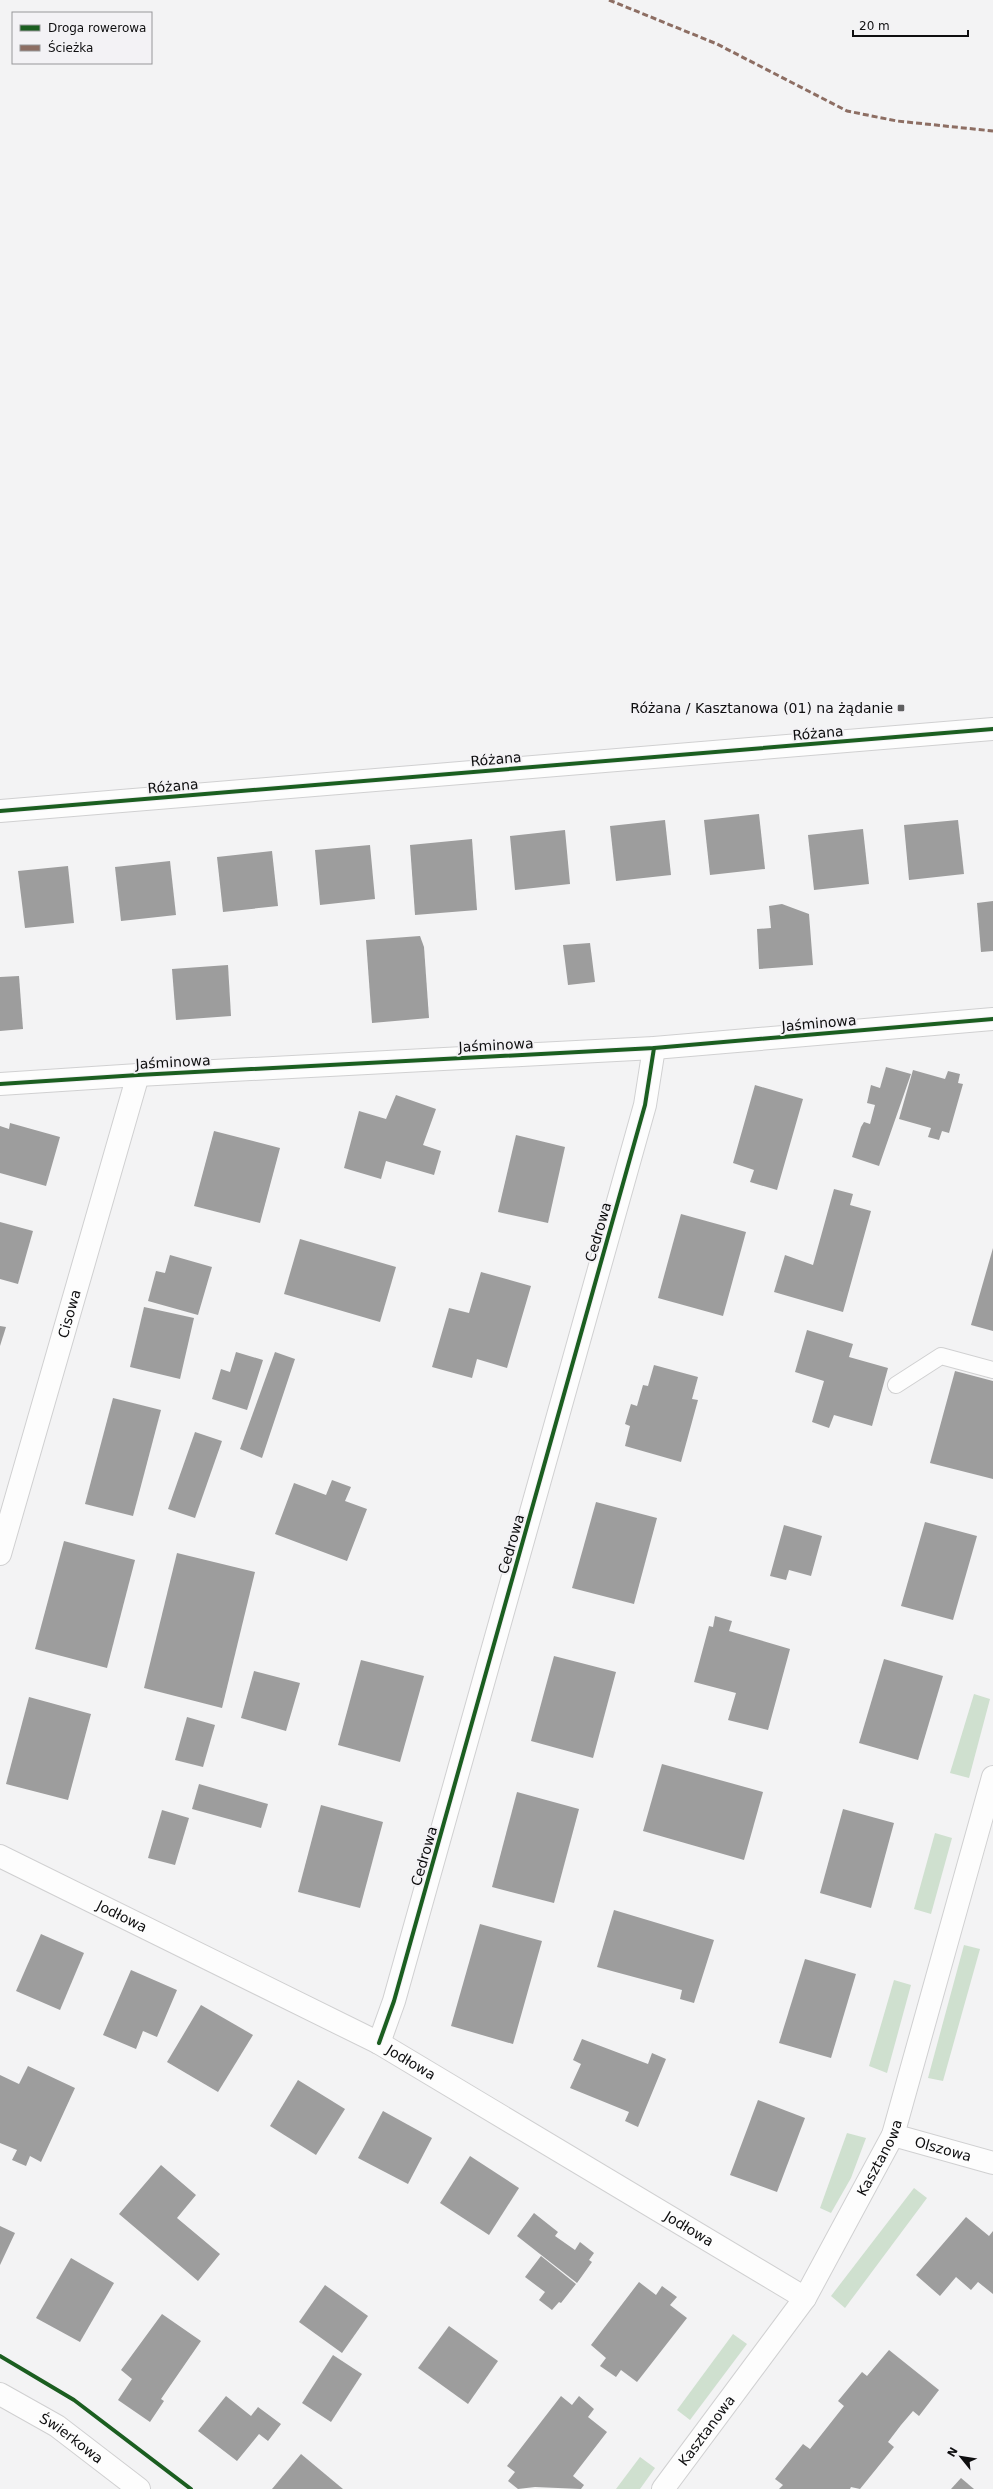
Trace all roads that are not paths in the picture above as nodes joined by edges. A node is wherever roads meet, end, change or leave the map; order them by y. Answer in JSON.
{"nodes":[{"id":1,"x":993,"y":729,"type":"edge"},
{"id":2,"x":0,"y":811,"type":"edge"},
{"id":3,"x":993,"y":1019,"type":"edge"},
{"id":4,"x":654,"y":1048,"type":"junction"},
{"id":5,"x":138,"y":1075,"type":"junction"},
{"id":6,"x":0,"y":1084,"type":"edge"},
{"id":7,"x":993,"y":1370,"type":"edge"},
{"id":8,"x":896,"y":1385,"type":"dead end"},
{"id":9,"x":0,"y":1554,"type":"edge"},
{"id":10,"x":993,"y":1777,"type":"edge"},
{"id":11,"x":0,"y":1856,"type":"edge"},
{"id":12,"x":380,"y":2043,"type":"junction"},
{"id":13,"x":893,"y":2135,"type":"junction"},
{"id":14,"x":993,"y":2163,"type":"edge"},
{"id":15,"x":805,"y":2298,"type":"junction"},
{"id":16,"x":0,"y":2394,"type":"edge"},
{"id":17,"x":139,"y":2489,"type":"edge"},
{"id":18,"x":663,"y":2489,"type":"edge"}],
"edges":[{"from":1,"to":2,"type":"street","name":"Różana"},
{"from":3,"to":4,"type":"street","name":"Jaśminowa"},
{"from":4,"to":5,"type":"street","name":"Jaśminowa"},
{"from":4,"to":12,"type":"street","name":"Cedrowa"},
{"from":5,"to":6,"type":"street","name":"Jaśminowa"},
{"from":5,"to":9,"type":"street","name":"Cisowa"},
{"from":7,"to":8,"type":"lane"},
{"from":10,"to":13,"type":"street","name":"Kasztanowa"},
{"from":11,"to":12,"type":"street","name":"Jodłowa"},
{"from":12,"to":15,"type":"street","name":"Jodłowa"},
{"from":13,"to":14,"type":"street","name":"Olszowa"},
{"from":13,"to":15,"type":"street","name":"Kasztanowa"},
{"from":15,"to":18,"type":"street","name":"Kasztanowa"},
{"from":16,"to":17,"type":"street","name":"Świerkowa"}]}
